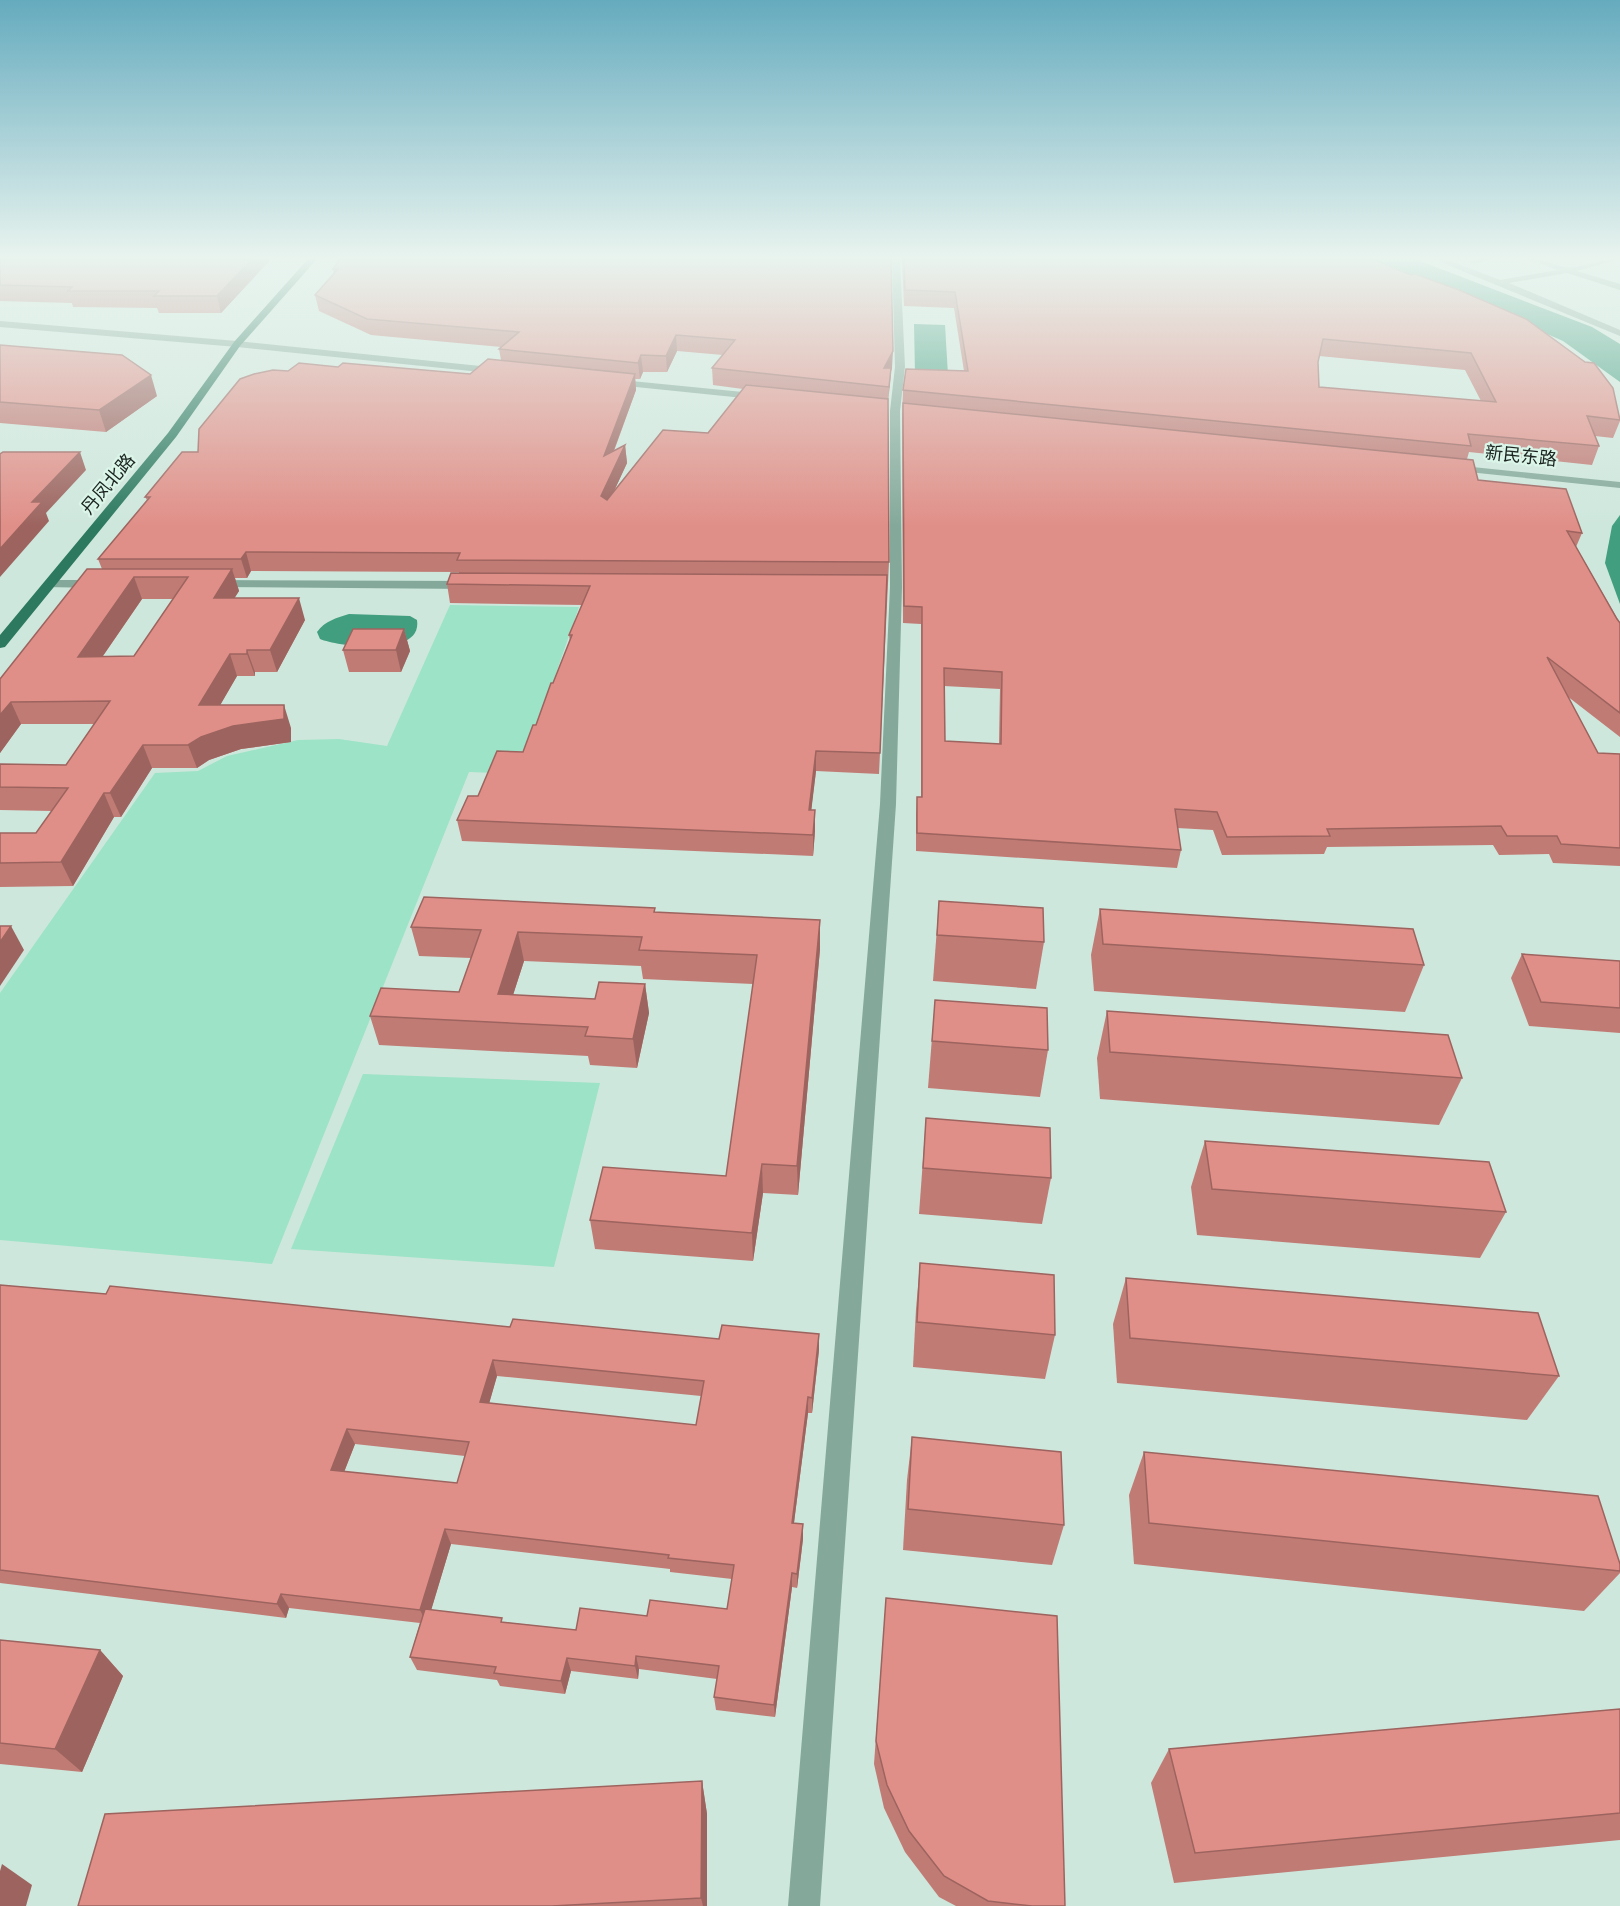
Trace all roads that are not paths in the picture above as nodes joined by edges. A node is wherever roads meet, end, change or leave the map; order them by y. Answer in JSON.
{"nodes":[{"id":1,"x":218,"y":348,"type":"edge"},
{"id":2,"x":223,"y":348,"type":"edge"},
{"id":3,"x":899,"y":348,"type":"edge"},
{"id":4,"x":233,"y":349,"type":"junction"},
{"id":5,"x":507,"y":371,"type":"edge"},
{"id":6,"x":601,"y":381,"type":"edge"},
{"id":7,"x":778,"y":399,"type":"edge"},
{"id":8,"x":1437,"y":466,"type":"edge"},
{"id":9,"x":1617,"y":484,"type":"edge"},
{"id":10,"x":49,"y":584,"type":"junction"},
{"id":11,"x":118,"y":584,"type":"edge"},
{"id":12,"x":198,"y":584,"type":"edge"},
{"id":13,"x":489,"y":585,"type":"edge"},
{"id":14,"x":0,"y":644,"type":"edge"},
{"id":15,"x":804,"y":1906,"type":"edge"}],
"edges":[{"from":1,"to":4,"type":"street"},
{"from":2,"to":4,"type":"street"},
{"from":3,"to":15,"type":"street"},
{"from":4,"to":5,"type":"street"},
{"from":4,"to":10,"type":"main road","name":"丹凤北路"},
{"from":6,"to":7,"type":"street"},
{"from":8,"to":9,"type":"street","name":"新民东路"},
{"from":10,"to":11,"type":"street"},
{"from":10,"to":14,"type":"main road","name":"丹凤北路"},
{"from":12,"to":13,"type":"street"}]}
